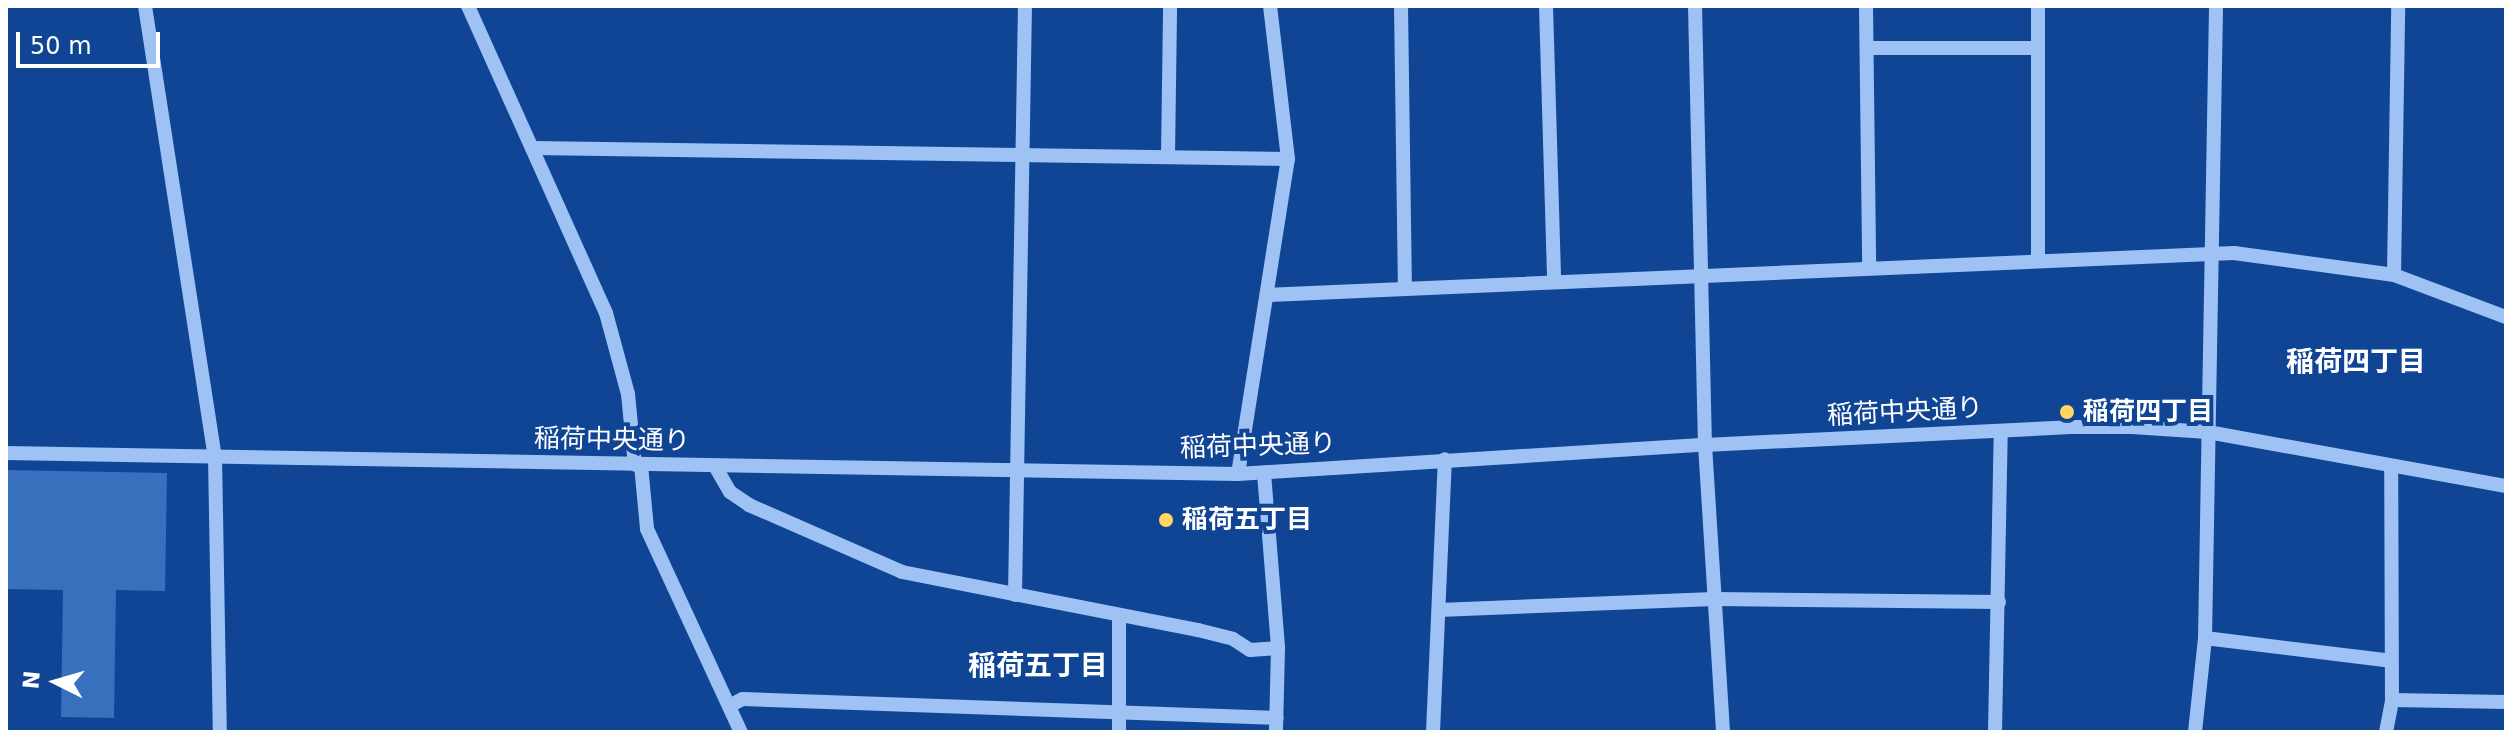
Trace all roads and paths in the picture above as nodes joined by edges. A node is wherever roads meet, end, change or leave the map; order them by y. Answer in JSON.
{"nodes":[{"id":1,"x":145,"y":6,"type":"edge"},
{"id":2,"x":468,"y":6,"type":"edge"},
{"id":3,"x":1025,"y":6,"type":"edge"},
{"id":4,"x":1170,"y":6,"type":"edge"},
{"id":5,"x":1270,"y":6,"type":"edge"},
{"id":6,"x":1401,"y":6,"type":"edge"},
{"id":7,"x":1546,"y":6,"type":"edge"},
{"id":8,"x":1695,"y":6,"type":"edge"},
{"id":9,"x":1866,"y":6,"type":"edge"},
{"id":10,"x":2038,"y":6,"type":"edge"},
{"id":11,"x":2216,"y":6,"type":"edge"},
{"id":12,"x":2398,"y":6,"type":"edge"},
{"id":13,"x":1867,"y":48,"type":"junction"},
{"id":14,"x":2037,"y":48,"type":"junction"},
{"id":15,"x":532,"y":148,"type":"junction"},
{"id":16,"x":1023,"y":154,"type":"junction"},
{"id":17,"x":1168,"y":156,"type":"junction"},
{"id":18,"x":1288,"y":159,"type":"junction"},
{"id":19,"x":2211,"y":253,"type":"junction"},
{"id":20,"x":2038,"y":259,"type":"junction"},
{"id":21,"x":1869,"y":267,"type":"junction"},
{"id":22,"x":1701,"y":275,"type":"junction"},
{"id":23,"x":2394,"y":275,"type":"junction"},
{"id":24,"x":1554,"y":280,"type":"junction"},
{"id":25,"x":1405,"y":288,"type":"junction"},
{"id":26,"x":1267,"y":295,"type":"junction"},
{"id":27,"x":2506,"y":317,"type":"edge"},
{"id":28,"x":2001,"y":431,"type":"junction"},
{"id":29,"x":2208,"y":432,"type":"junction"},
{"id":30,"x":1705,"y":445,"type":"junction"},
{"id":31,"x":6,"y":453,"type":"edge"},
{"id":32,"x":215,"y":456,"type":"junction"},
{"id":33,"x":1445,"y":459,"type":"junction"},
{"id":34,"x":638,"y":465,"type":"junction"},
{"id":35,"x":715,"y":466,"type":"junction"},
{"id":36,"x":2391,"y":466,"type":"junction"},
{"id":37,"x":1017,"y":472,"type":"junction"},
{"id":38,"x":1264,"y":473,"type":"junction"},
{"id":39,"x":1238,"y":474,"type":"junction"},
{"id":40,"x":2506,"y":486,"type":"edge"},
{"id":41,"x":1015,"y":595,"type":"junction"},
{"id":42,"x":1714,"y":599,"type":"junction"},
{"id":43,"x":1999,"y":602,"type":"junction"},
{"id":44,"x":1439,"y":610,"type":"junction"},
{"id":45,"x":1119,"y":615,"type":"junction"},
{"id":46,"x":2205,"y":638,"type":"junction"},
{"id":47,"x":1278,"y":648,"type":"junction"},
{"id":48,"x":2391,"y":661,"type":"junction"},
{"id":49,"x":2392,"y":700,"type":"junction"},
{"id":50,"x":2506,"y":702,"type":"edge"},
{"id":51,"x":731,"y":705,"type":"junction"},
{"id":52,"x":1119,"y":715,"type":"junction"},
{"id":53,"x":1276,"y":725,"type":"edge"},
{"id":54,"x":220,"y":732,"type":"edge"},
{"id":55,"x":741,"y":732,"type":"edge"},
{"id":56,"x":1119,"y":732,"type":"edge"},
{"id":57,"x":1433,"y":732,"type":"edge"},
{"id":58,"x":1723,"y":732,"type":"edge"},
{"id":59,"x":1995,"y":732,"type":"edge"},
{"id":60,"x":2195,"y":732,"type":"edge"},
{"id":61,"x":2386,"y":732,"type":"edge"}],
"edges":[{"from":1,"to":32,"type":"street"},
{"from":2,"to":15,"type":"street"},
{"from":3,"to":16,"type":"street"},
{"from":4,"to":17,"type":"street"},
{"from":5,"to":18,"type":"street"},
{"from":6,"to":25,"type":"street"},
{"from":7,"to":24,"type":"street"},
{"from":8,"to":22,"type":"street"},
{"from":9,"to":13,"type":"street"},
{"from":10,"to":14,"type":"street"},
{"from":11,"to":19,"type":"street"},
{"from":12,"to":23,"type":"street"},
{"from":13,"to":14,"type":"street"},
{"from":13,"to":21,"type":"street"},
{"from":14,"to":20,"type":"street"},
{"from":15,"to":16,"type":"street"},
{"from":15,"to":34,"type":"street"},
{"from":16,"to":17,"type":"street"},
{"from":16,"to":37,"type":"street"},
{"from":17,"to":18,"type":"street"},
{"from":18,"to":26,"type":"street"},
{"from":19,"to":20,"type":"street"},
{"from":19,"to":23,"type":"street"},
{"from":19,"to":29,"type":"street"},
{"from":20,"to":21,"type":"street"},
{"from":21,"to":22,"type":"street"},
{"from":22,"to":24,"type":"street"},
{"from":22,"to":30,"type":"street"},
{"from":23,"to":27,"type":"street"},
{"from":24,"to":25,"type":"street"},
{"from":25,"to":26,"type":"street"},
{"from":26,"to":39,"type":"street"},
{"from":28,"to":29,"type":"street","name":"稲荷中央通り"},
{"from":28,"to":30,"type":"street","name":"稲荷中央通り"},
{"from":28,"to":43,"type":"street"},
{"from":29,"to":36,"type":"street","name":"稲荷中央通り"},
{"from":29,"to":46,"type":"street"},
{"from":30,"to":33,"type":"street","name":"稲荷中央通り"},
{"from":30,"to":42,"type":"street"},
{"from":31,"to":32,"type":"street","name":"稲荷中央通り"},
{"from":32,"to":34,"type":"street","name":"稲荷中央通り"},
{"from":32,"to":54,"type":"street"},
{"from":33,"to":38,"type":"street","name":"稲荷中央通り"},
{"from":33,"to":44,"type":"street"},
{"from":34,"to":35,"type":"street","name":"稲荷中央通り"},
{"from":34,"to":51,"type":"street"},
{"from":35,"to":37,"type":"street","name":"稲荷中央通り"},
{"from":35,"to":41,"type":"street"},
{"from":36,"to":40,"type":"street","name":"稲荷中央通り"},
{"from":36,"to":48,"type":"street"},
{"from":37,"to":39,"type":"street","name":"稲荷中央通り"},
{"from":37,"to":41,"type":"street"},
{"from":38,"to":39,"type":"street","name":"稲荷中央通り"},
{"from":38,"to":47,"type":"street"},
{"from":41,"to":45,"type":"street"},
{"from":42,"to":43,"type":"street"},
{"from":42,"to":44,"type":"street"},
{"from":42,"to":58,"type":"street"},
{"from":43,"to":59,"type":"street"},
{"from":44,"to":57,"type":"street"},
{"from":45,"to":47,"type":"street"},
{"from":45,"to":52,"type":"street"},
{"from":46,"to":48,"type":"street"},
{"from":46,"to":60,"type":"street"},
{"from":47,"to":53,"type":"street"},
{"from":48,"to":49,"type":"street"},
{"from":49,"to":50,"type":"street"},
{"from":49,"to":61,"type":"street"},
{"from":51,"to":52,"type":"street"},
{"from":51,"to":55,"type":"street"},
{"from":52,"to":53,"type":"street"},
{"from":52,"to":56,"type":"street"}]}
